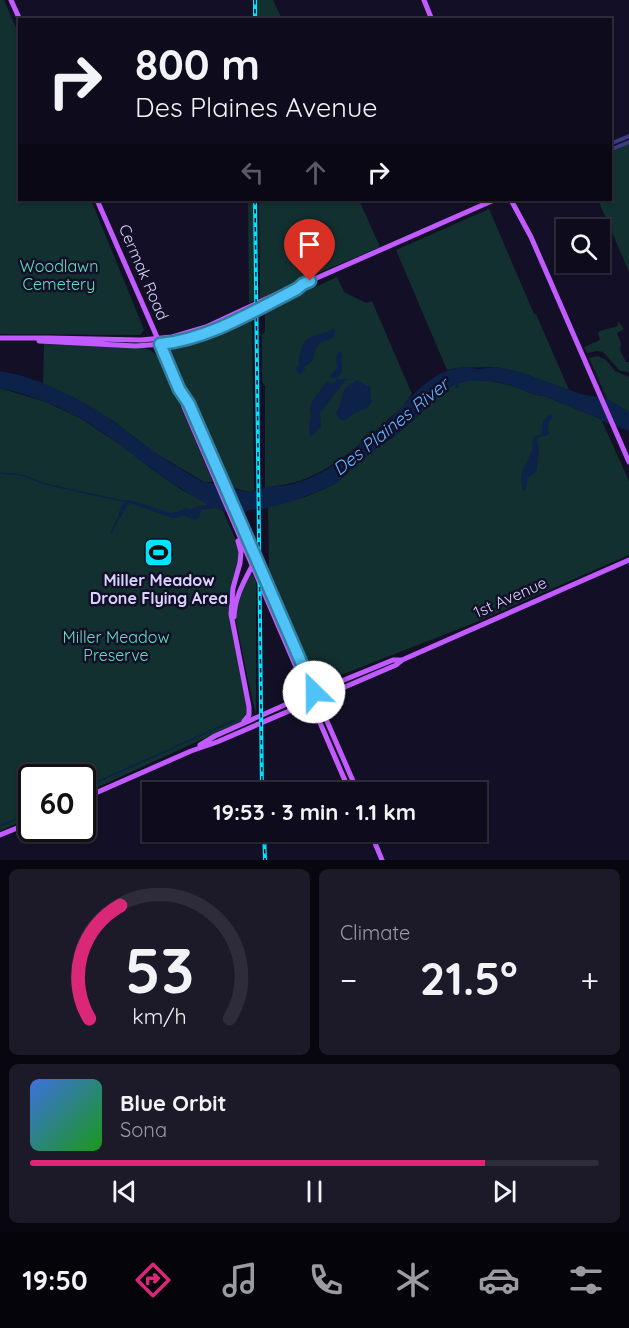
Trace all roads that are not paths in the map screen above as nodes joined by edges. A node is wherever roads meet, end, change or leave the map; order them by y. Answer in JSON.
{"nodes":[{"id":1,"x":11,"y":0,"type":"edge"},
{"id":2,"x":424,"y":0,"type":"edge"},
{"id":3,"x":19,"y":18,"type":"edge"},
{"id":4,"x":431,"y":18,"type":"edge"},
{"id":5,"x":629,"y":136,"type":"edge"},
{"id":6,"x":629,"y":142,"type":"edge"},
{"id":7,"x":612,"y":143,"type":"edge"},
{"id":8,"x":612,"y":149,"type":"edge"},
{"id":9,"x":97,"y":201,"type":"edge"},
{"id":10,"x":492,"y":201,"type":"edge"},
{"id":11,"x":513,"y":201,"type":"edge"},
{"id":12,"x":0,"y":339,"type":"edge"},
{"id":13,"x":159,"y":341,"type":"junction"},
{"id":14,"x":179,"y":389,"type":"junction"},
{"id":15,"x":629,"y":462,"type":"edge"},
{"id":16,"x":235,"y":528,"type":"junction"},
{"id":17,"x":253,"y":551,"type":"junction"},
{"id":18,"x":629,"y":560,"type":"edge"},
{"id":19,"x":252,"y":566,"type":"junction"},
{"id":20,"x":402,"y":660,"type":"junction"},
{"id":21,"x":309,"y":679,"type":"junction"},
{"id":22,"x":327,"y":687,"type":"junction"},
{"id":23,"x":314,"y":692,"type":"junction"},
{"id":24,"x":330,"y":694,"type":"junction"},
{"id":25,"x":307,"y":695,"type":"junction"},
{"id":26,"x":317,"y":699,"type":"junction"},
{"id":27,"x":310,"y":702,"type":"junction"},
{"id":28,"x":288,"y":712,"type":"junction"},
{"id":29,"x":252,"y":720,"type":"junction"},
{"id":30,"x":327,"y":720,"type":"junction"},
{"id":31,"x":318,"y":721,"type":"junction"},
{"id":32,"x":240,"y":725,"type":"junction"},
{"id":33,"x":249,"y":728,"type":"junction"},
{"id":34,"x":191,"y":751,"type":"junction"},
{"id":35,"x":346,"y":782,"type":"edge"},
{"id":36,"x":353,"y":782,"type":"edge"},
{"id":37,"x":96,"y":793,"type":"edge"},
{"id":38,"x":18,"y":828,"type":"edge"},
{"id":39,"x":0,"y":836,"type":"edge"},
{"id":40,"x":375,"y":842,"type":"edge"},
{"id":41,"x":382,"y":860,"type":"edge"}],
"edges":[{"from":1,"to":3,"type":"main road"},
{"from":2,"to":4,"type":"main road"},
{"from":5,"to":7,"type":"street"},
{"from":6,"to":8,"type":"street"},
{"from":9,"to":13,"type":"main road","name":"Cermak Road"},
{"from":10,"to":13,"type":"main road"},
{"from":11,"to":15,"type":"main road"},
{"from":12,"to":13,"type":"main road"},
{"from":13,"to":14,"type":"main road","name":"Cermak Road"},
{"from":14,"to":16,"type":"main road","name":"Cermak Road"},
{"from":14,"to":17,"type":"main road","name":"Cermak Road"},
{"from":16,"to":19,"type":"main road","name":"Cermak Road"},
{"from":16,"to":32,"type":"main road"},
{"from":17,"to":19,"type":"main road"},
{"from":17,"to":21,"type":"main road","name":"Cermak Road"},
{"from":18,"to":20,"type":"main road","name":"1st Avenue"},
{"from":19,"to":25,"type":"main road","name":"Cermak Road"},
{"from":19,"to":29,"type":"main road"},
{"from":20,"to":22,"type":"main road","name":"1st Avenue"},
{"from":20,"to":24,"type":"main road","name":"1st Avenue"},
{"from":21,"to":22,"type":"main road"},
{"from":21,"to":23,"type":"main road","name":"Cermak Road"},
{"from":22,"to":23,"type":"main road","name":"1st Avenue"},
{"from":23,"to":25,"type":"main road","name":"1st Avenue"},
{"from":23,"to":26,"type":"main road","name":"Cermak Road"},
{"from":24,"to":26,"type":"main road","name":"1st Avenue"},
{"from":24,"to":30,"type":"main road"},
{"from":25,"to":27,"type":"main road","name":"Cermak Road"},
{"from":25,"to":29,"type":"main road","name":"1st Avenue"},
{"from":26,"to":27,"type":"main road","name":"1st Avenue"},
{"from":26,"to":30,"type":"main road","name":"Cermak Road"},
{"from":27,"to":28,"type":"main road","name":"1st Avenue"},
{"from":27,"to":31,"type":"main road","name":"Cermak Road"},
{"from":28,"to":31,"type":"main road"},
{"from":28,"to":33,"type":"main road","name":"1st Avenue"},
{"from":29,"to":32,"type":"main road","name":"1st Avenue"},
{"from":29,"to":33,"type":"main road"},
{"from":30,"to":36,"type":"main road","name":"Cermak Road"},
{"from":31,"to":35,"type":"main road","name":"Cermak Road"},
{"from":32,"to":34,"type":"main road","name":"1st Avenue"},
{"from":33,"to":34,"type":"main road","name":"1st Avenue"},
{"from":34,"to":37,"type":"main road","name":"1st Avenue"},
{"from":38,"to":39,"type":"main road"},
{"from":40,"to":41,"type":"main road"}]}
